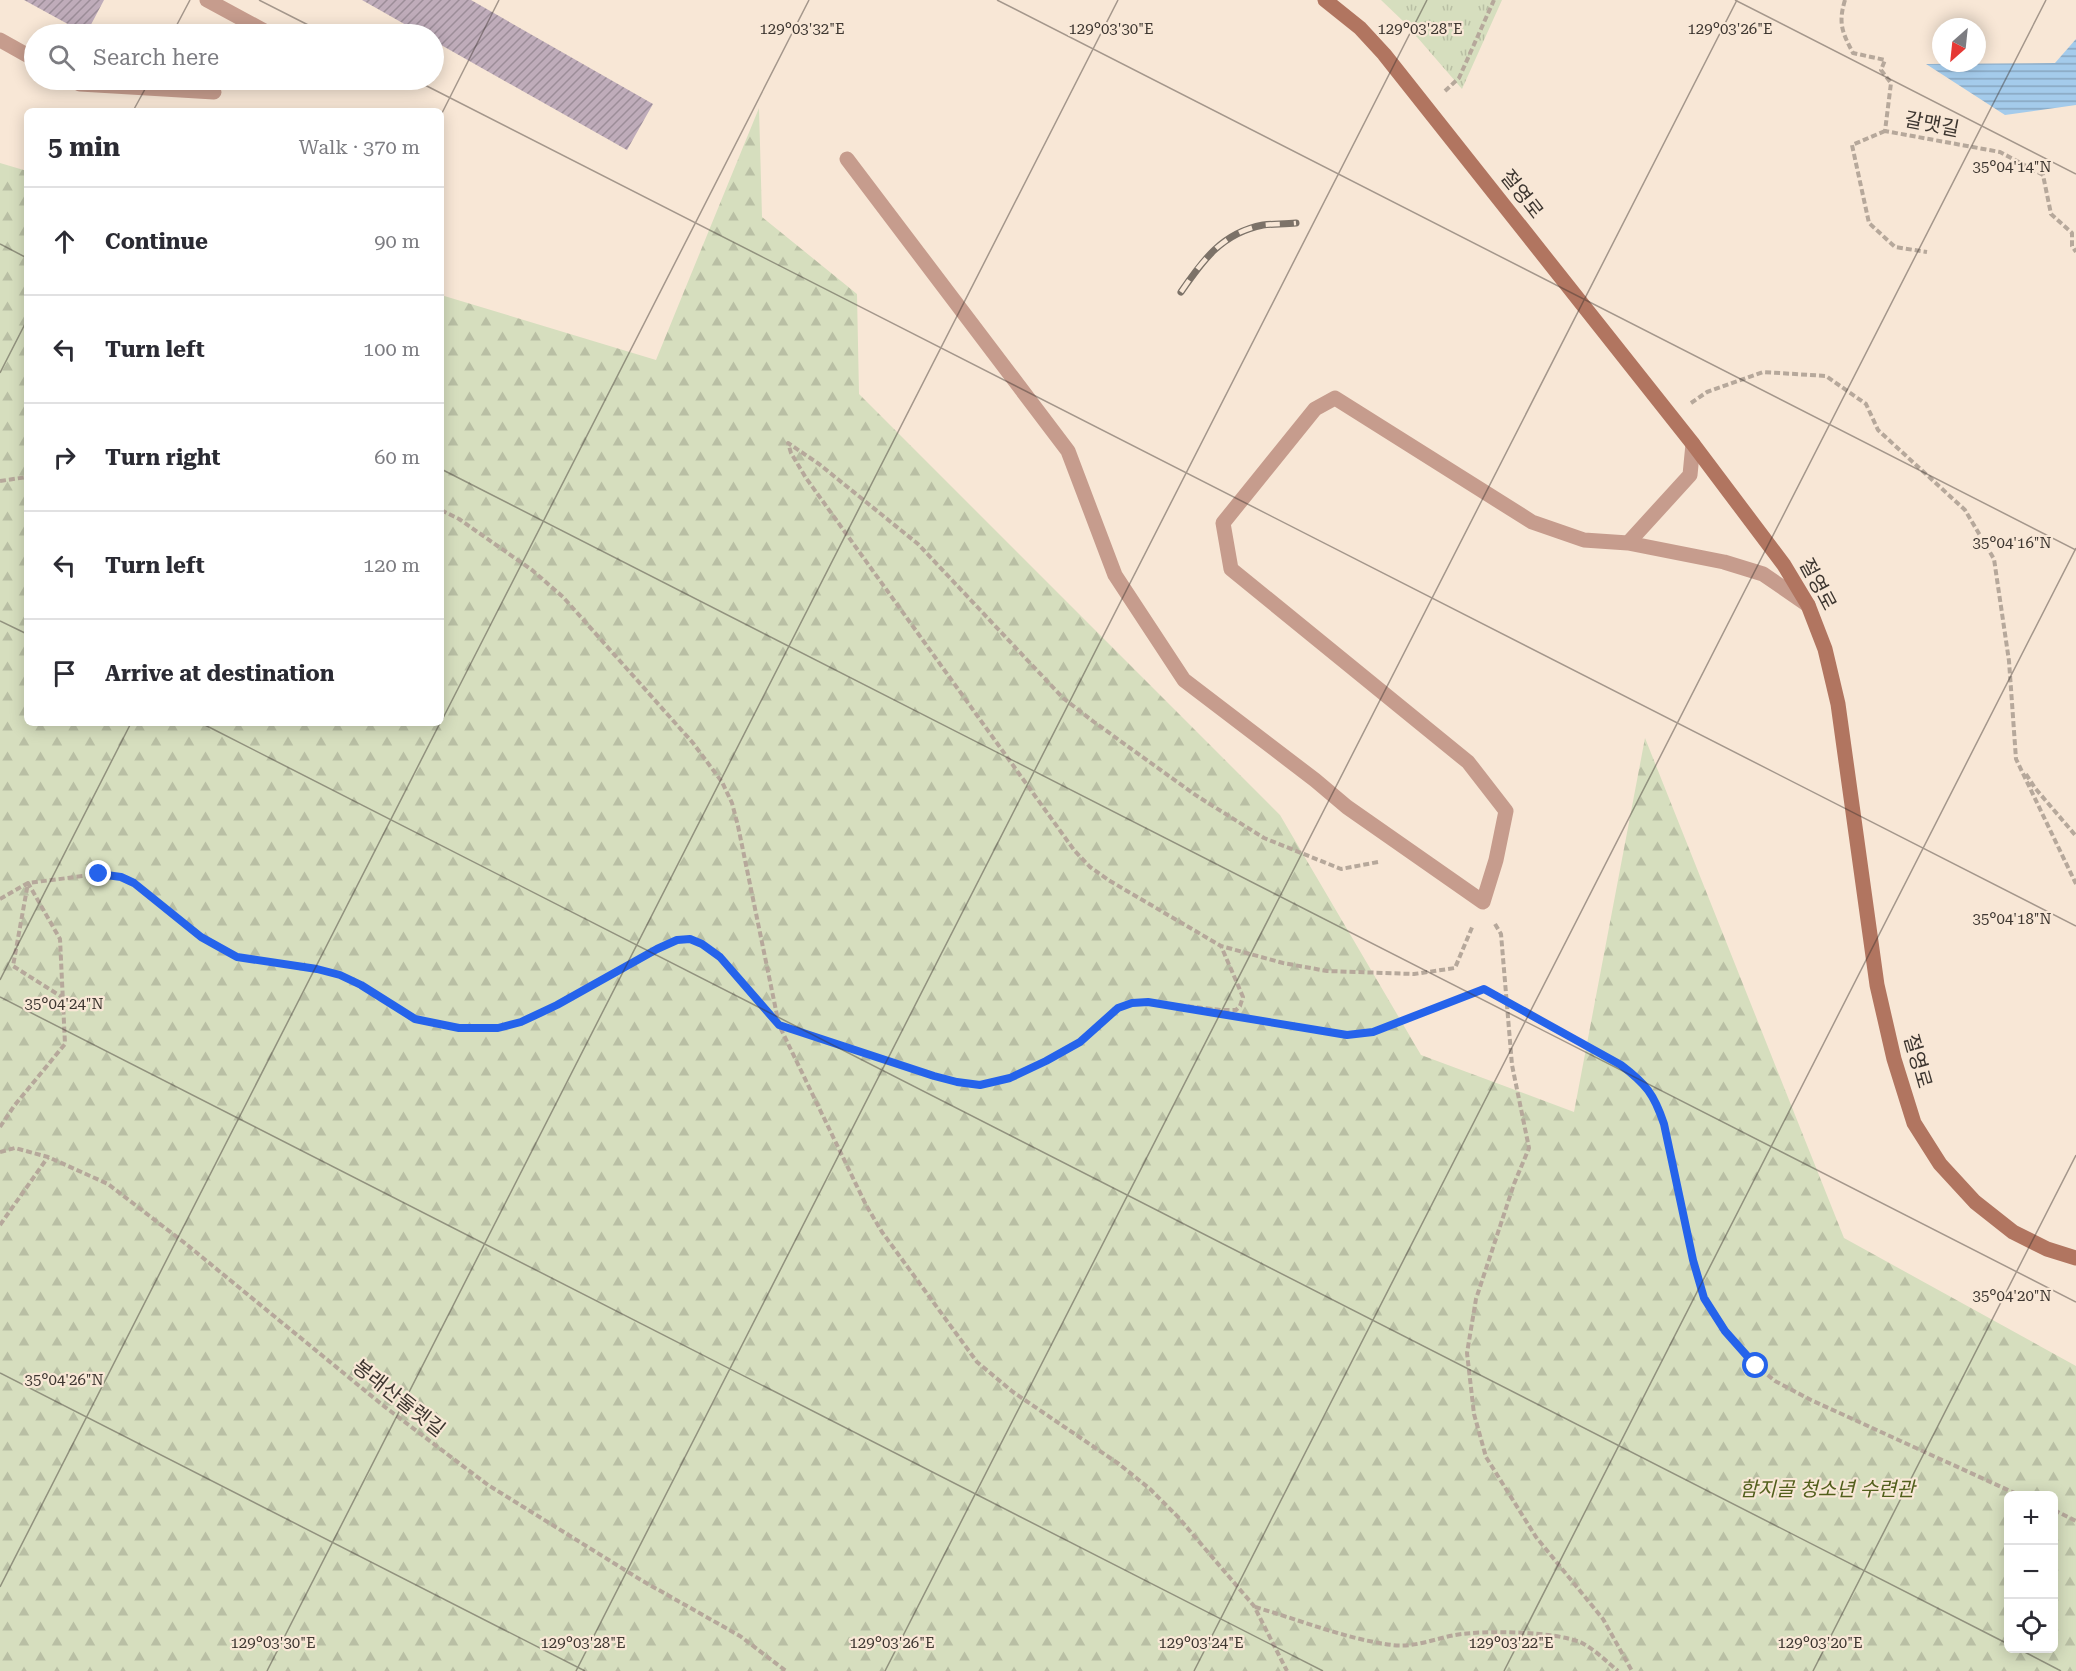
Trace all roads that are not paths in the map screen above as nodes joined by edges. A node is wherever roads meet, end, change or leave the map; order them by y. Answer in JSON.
{"nodes":[{"id":1,"x":207,"y":0,"type":"edge"},
{"id":2,"x":1325,"y":0,"type":"edge"},
{"id":3,"x":251,"y":24,"type":"edge"},
{"id":4,"x":0,"y":40,"type":"edge"},
{"id":5,"x":24,"y":53,"type":"edge"},
{"id":6,"x":180,"y":90,"type":"edge"},
{"id":7,"x":214,"y":92,"type":"dead end"},
{"id":8,"x":847,"y":159,"type":"dead end"},
{"id":9,"x":1694,"y":444,"type":"junction"},
{"id":10,"x":1628,"y":543,"type":"junction"},
{"id":11,"x":1808,"y":605,"type":"junction"},
{"id":12,"x":2076,"y":1258,"type":"edge"}],
"edges":[{"from":1,"to":3,"type":"lane"},
{"from":2,"to":9,"type":"main road","name":"절영로"},
{"from":4,"to":5,"type":"lane"},
{"from":6,"to":7,"type":"lane"},
{"from":8,"to":10,"type":"lane"},
{"from":9,"to":10,"type":"lane"},
{"from":9,"to":11,"type":"main road","name":"절영로"},
{"from":10,"to":11,"type":"lane"},
{"from":11,"to":12,"type":"main road","name":"절영로"}]}
